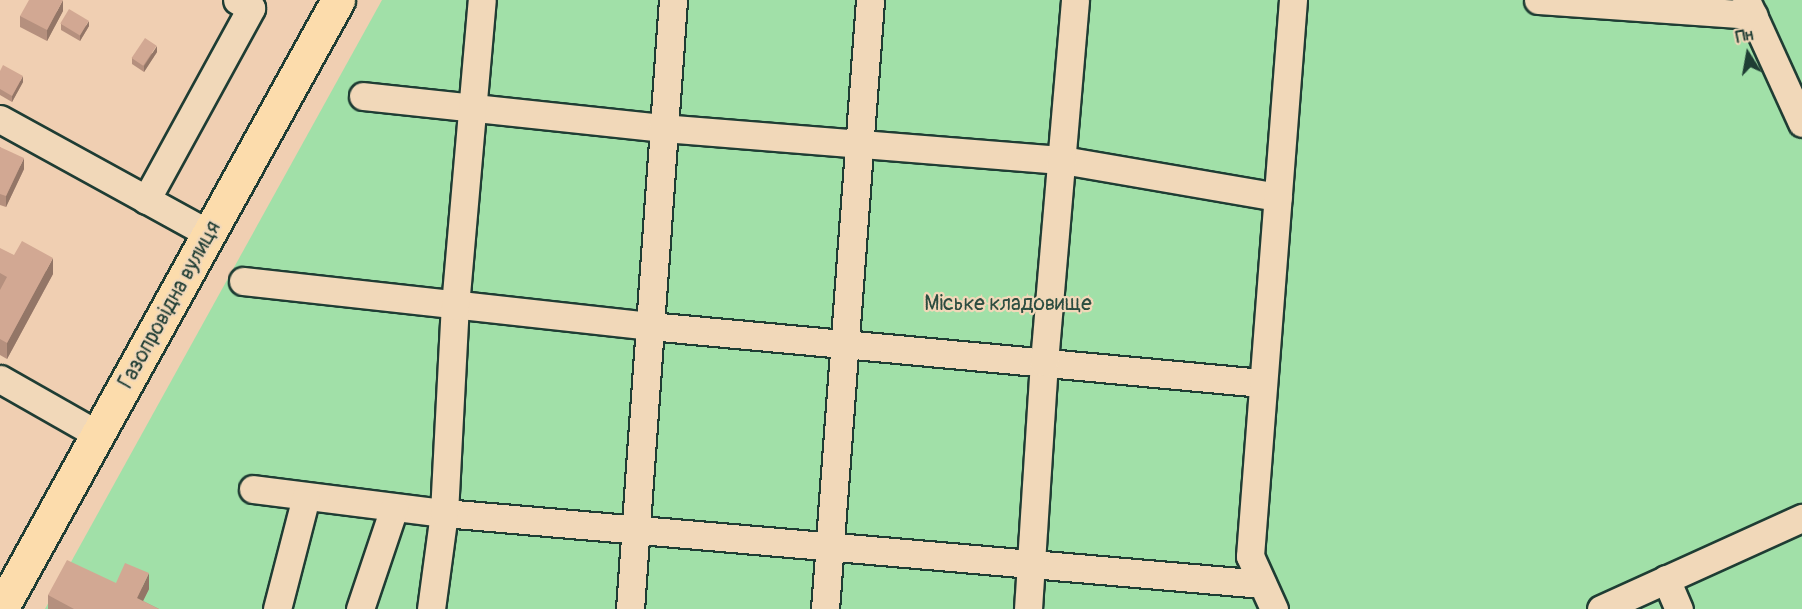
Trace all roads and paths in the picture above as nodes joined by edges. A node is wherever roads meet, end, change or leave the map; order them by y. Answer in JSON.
{"nodes":[{"id":1,"x":338,"y":0,"type":"edge"},
{"id":2,"x":482,"y":0,"type":"edge"},
{"id":3,"x":673,"y":0,"type":"edge"},
{"id":4,"x":870,"y":0,"type":"edge"},
{"id":5,"x":1075,"y":0,"type":"edge"},
{"id":6,"x":1293,"y":0,"type":"edge"},
{"id":7,"x":1538,"y":0,"type":"edge"},
{"id":8,"x":248,"y":3,"type":"edge"},
{"id":9,"x":1749,"y":7,"type":"edge"},
{"id":10,"x":1795,"y":90,"type":"edge"},
{"id":11,"x":363,"y":96,"type":"dead end"},
{"id":12,"x":472,"y":107,"type":"junction"},
{"id":13,"x":0,"y":119,"type":"edge"},
{"id":14,"x":1802,"y":123,"type":"edge"},
{"id":15,"x":662,"y":128,"type":"junction"},
{"id":16,"x":862,"y":144,"type":"junction"},
{"id":17,"x":1063,"y":160,"type":"junction"},
{"id":18,"x":1278,"y":197,"type":"junction"},
{"id":19,"x":146,"y":200,"type":"junction"},
{"id":20,"x":209,"y":234,"type":"junction"},
{"id":21,"x":243,"y":281,"type":"dead end"},
{"id":22,"x":455,"y":306,"type":"junction"},
{"id":23,"x":650,"y":326,"type":"junction"},
{"id":24,"x":846,"y":344,"type":"junction"},
{"id":25,"x":1044,"y":362,"type":"junction"},
{"id":26,"x":0,"y":379,"type":"edge"},
{"id":27,"x":1262,"y":383,"type":"junction"},
{"id":28,"x":97,"y":434,"type":"junction"},
{"id":29,"x":253,"y":489,"type":"dead end"},
{"id":30,"x":306,"y":497,"type":"junction"},
{"id":31,"x":394,"y":508,"type":"junction"},
{"id":32,"x":444,"y":513,"type":"junction"},
{"id":33,"x":1802,"y":518,"type":"edge"},
{"id":34,"x":638,"y":529,"type":"junction"},
{"id":35,"x":830,"y":548,"type":"junction"},
{"id":36,"x":1031,"y":564,"type":"junction"},
{"id":37,"x":1666,"y":579,"type":"junction"},
{"id":38,"x":1262,"y":584,"type":"junction"},
{"id":39,"x":1,"y":609,"type":"edge"},
{"id":40,"x":277,"y":609,"type":"edge"},
{"id":41,"x":360,"y":609,"type":"edge"},
{"id":42,"x":431,"y":609,"type":"edge"},
{"id":43,"x":630,"y":609,"type":"edge"},
{"id":44,"x":825,"y":609,"type":"edge"},
{"id":45,"x":1028,"y":609,"type":"edge"},
{"id":46,"x":1275,"y":609,"type":"edge"},
{"id":47,"x":1601,"y":609,"type":"edge"},
{"id":48,"x":1679,"y":609,"type":"edge"}],
"edges":[{"from":1,"to":20,"type":"main road","name":"Газопровідна вулиця"},
{"from":2,"to":12,"type":"street"},
{"from":3,"to":15,"type":"street"},
{"from":4,"to":16,"type":"street"},
{"from":5,"to":17,"type":"street"},
{"from":6,"to":18,"type":"street"},
{"from":7,"to":9,"type":"street"},
{"from":8,"to":19,"type":"street"},
{"from":9,"to":10,"type":"street"},
{"from":10,"to":14,"type":"street"},
{"from":11,"to":12,"type":"street"},
{"from":12,"to":15,"type":"street"},
{"from":12,"to":22,"type":"street"},
{"from":13,"to":19,"type":"street"},
{"from":15,"to":16,"type":"street"},
{"from":15,"to":23,"type":"street"},
{"from":16,"to":17,"type":"street"},
{"from":16,"to":24,"type":"street"},
{"from":17,"to":18,"type":"street"},
{"from":17,"to":25,"type":"street"},
{"from":18,"to":27,"type":"street"},
{"from":19,"to":20,"type":"street"},
{"from":20,"to":28,"type":"main road","name":"Газопровідна вулиця"},
{"from":21,"to":22,"type":"street"},
{"from":22,"to":23,"type":"street"},
{"from":22,"to":32,"type":"street"},
{"from":23,"to":24,"type":"street"},
{"from":23,"to":34,"type":"street"},
{"from":24,"to":25,"type":"street"},
{"from":24,"to":35,"type":"street"},
{"from":25,"to":27,"type":"street"},
{"from":25,"to":36,"type":"street"},
{"from":26,"to":28,"type":"street"},
{"from":27,"to":38,"type":"street"},
{"from":28,"to":39,"type":"main road","name":"Газопровідна вулиця"},
{"from":29,"to":30,"type":"street"},
{"from":30,"to":31,"type":"street"},
{"from":30,"to":40,"type":"street"},
{"from":31,"to":32,"type":"street"},
{"from":31,"to":41,"type":"street"},
{"from":32,"to":34,"type":"street"},
{"from":32,"to":42,"type":"street"},
{"from":33,"to":37,"type":"street"},
{"from":34,"to":35,"type":"street"},
{"from":34,"to":43,"type":"street"},
{"from":35,"to":36,"type":"street"},
{"from":35,"to":44,"type":"street"},
{"from":36,"to":38,"type":"street"},
{"from":36,"to":45,"type":"street"},
{"from":37,"to":47,"type":"street"},
{"from":37,"to":48,"type":"street"},
{"from":38,"to":46,"type":"street"}]}
